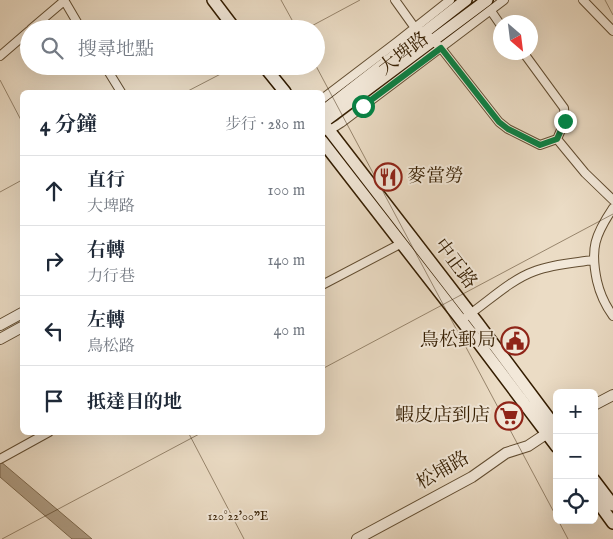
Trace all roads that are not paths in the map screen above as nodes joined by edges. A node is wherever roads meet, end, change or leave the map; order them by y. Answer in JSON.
{"nodes":[{"id":1,"x":64,"y":0,"type":"edge"},
{"id":2,"x":213,"y":0,"type":"edge"},
{"id":3,"x":395,"y":0,"type":"edge"},
{"id":4,"x":450,"y":0,"type":"edge"},
{"id":5,"x":466,"y":0,"type":"edge"},
{"id":6,"x":504,"y":0,"type":"edge"},
{"id":7,"x":583,"y":0,"type":"edge"},
{"id":8,"x":489,"y":6,"type":"edge"},
{"id":9,"x":41,"y":20,"type":"edge"},
{"id":10,"x":76,"y":20,"type":"edge"},
{"id":11,"x":228,"y":20,"type":"edge"},
{"id":12,"x":613,"y":31,"type":"edge"},
{"id":13,"x":429,"y":37,"type":"junction"},
{"id":14,"x":20,"y":39,"type":"edge"},
{"id":15,"x":0,"y":56,"type":"edge"},
{"id":16,"x":530,"y":60,"type":"edge"},
{"id":17,"x":111,"y":75,"type":"edge"},
{"id":18,"x":271,"y":75,"type":"edge"},
{"id":19,"x":120,"y":90,"type":"edge"},
{"id":20,"x":282,"y":90,"type":"edge"},
{"id":21,"x":325,"y":97,"type":"edge"},
{"id":22,"x":325,"y":110,"type":"edge"},
{"id":23,"x":325,"y":125,"type":"edge"},
{"id":24,"x":325,"y":127,"type":"edge"},
{"id":25,"x":557,"y":139,"type":"junction"},
{"id":26,"x":325,"y":145,"type":"edge"},
{"id":27,"x":613,"y":200,"type":"edge"},
{"id":28,"x":613,"y":208,"type":"edge"},
{"id":29,"x":402,"y":243,"type":"junction"},
{"id":30,"x":593,"y":260,"type":"junction"},
{"id":31,"x":325,"y":283,"type":"edge"},
{"id":32,"x":20,"y":314,"type":"edge"},
{"id":33,"x":613,"y":316,"type":"edge"},
{"id":34,"x":466,"y":317,"type":"junction"},
{"id":35,"x":10,"y":320,"type":"junction"},
{"id":36,"x":0,"y":325,"type":"edge"},
{"id":37,"x":19,"y":328,"type":"edge"},
{"id":38,"x":0,"y":339,"type":"edge"},
{"id":39,"x":613,"y":395,"type":"edge"},
{"id":40,"x":598,"y":403,"type":"edge"},
{"id":41,"x":553,"y":428,"type":"edge"},
{"id":42,"x":553,"y":430,"type":"edge"},
{"id":43,"x":44,"y":435,"type":"edge"},
{"id":44,"x":3,"y":458,"type":"edge"},
{"id":45,"x":598,"y":485,"type":"edge"},
{"id":46,"x":598,"y":502,"type":"edge"},
{"id":47,"x":613,"y":505,"type":"edge"},
{"id":48,"x":613,"y":523,"type":"edge"},
{"id":49,"x":357,"y":539,"type":"edge"}],
"edges":[{"from":1,"to":9,"type":"street"},
{"from":1,"to":10,"type":"street"},
{"from":2,"to":11,"type":"main road"},
{"from":3,"to":13,"type":"street"},
{"from":4,"to":13,"type":"street","name":"大埤路"},
{"from":5,"to":13,"type":"main road","name":"大埤路"},
{"from":6,"to":8,"type":"street","name":"大埤路"},
{"from":7,"to":12,"type":"street"},
{"from":8,"to":13,"type":"main road","name":"大埤路"},
{"from":13,"to":21,"type":"street","name":"大埤路"},
{"from":13,"to":22,"type":"main road","name":"大埤路"},
{"from":13,"to":23,"type":"main road","name":"大埤路"},
{"from":13,"to":25,"type":"street"},
{"from":14,"to":15,"type":"street"},
{"from":16,"to":25,"type":"street"},
{"from":17,"to":19,"type":"street"},
{"from":18,"to":20,"type":"main road"},
{"from":24,"to":34,"type":"main road","name":"中正路"},
{"from":25,"to":27,"type":"street"},
{"from":26,"to":29,"type":"main road","name":"中正路"},
{"from":28,"to":30,"type":"street"},
{"from":29,"to":31,"type":"street"},
{"from":29,"to":34,"type":"main road","name":"中正路"},
{"from":30,"to":33,"type":"street"},
{"from":30,"to":34,"type":"street"},
{"from":32,"to":35,"type":"street"},
{"from":34,"to":41,"type":"main road","name":"中正路"},
{"from":35,"to":36,"type":"street"},
{"from":35,"to":37,"type":"street"},
{"from":37,"to":38,"type":"street"},
{"from":39,"to":40,"type":"street"},
{"from":42,"to":49,"type":"street","name":"松埔路"},
{"from":43,"to":44,"type":"street"},
{"from":45,"to":47,"type":"main road"},
{"from":46,"to":48,"type":"main road"}]}
